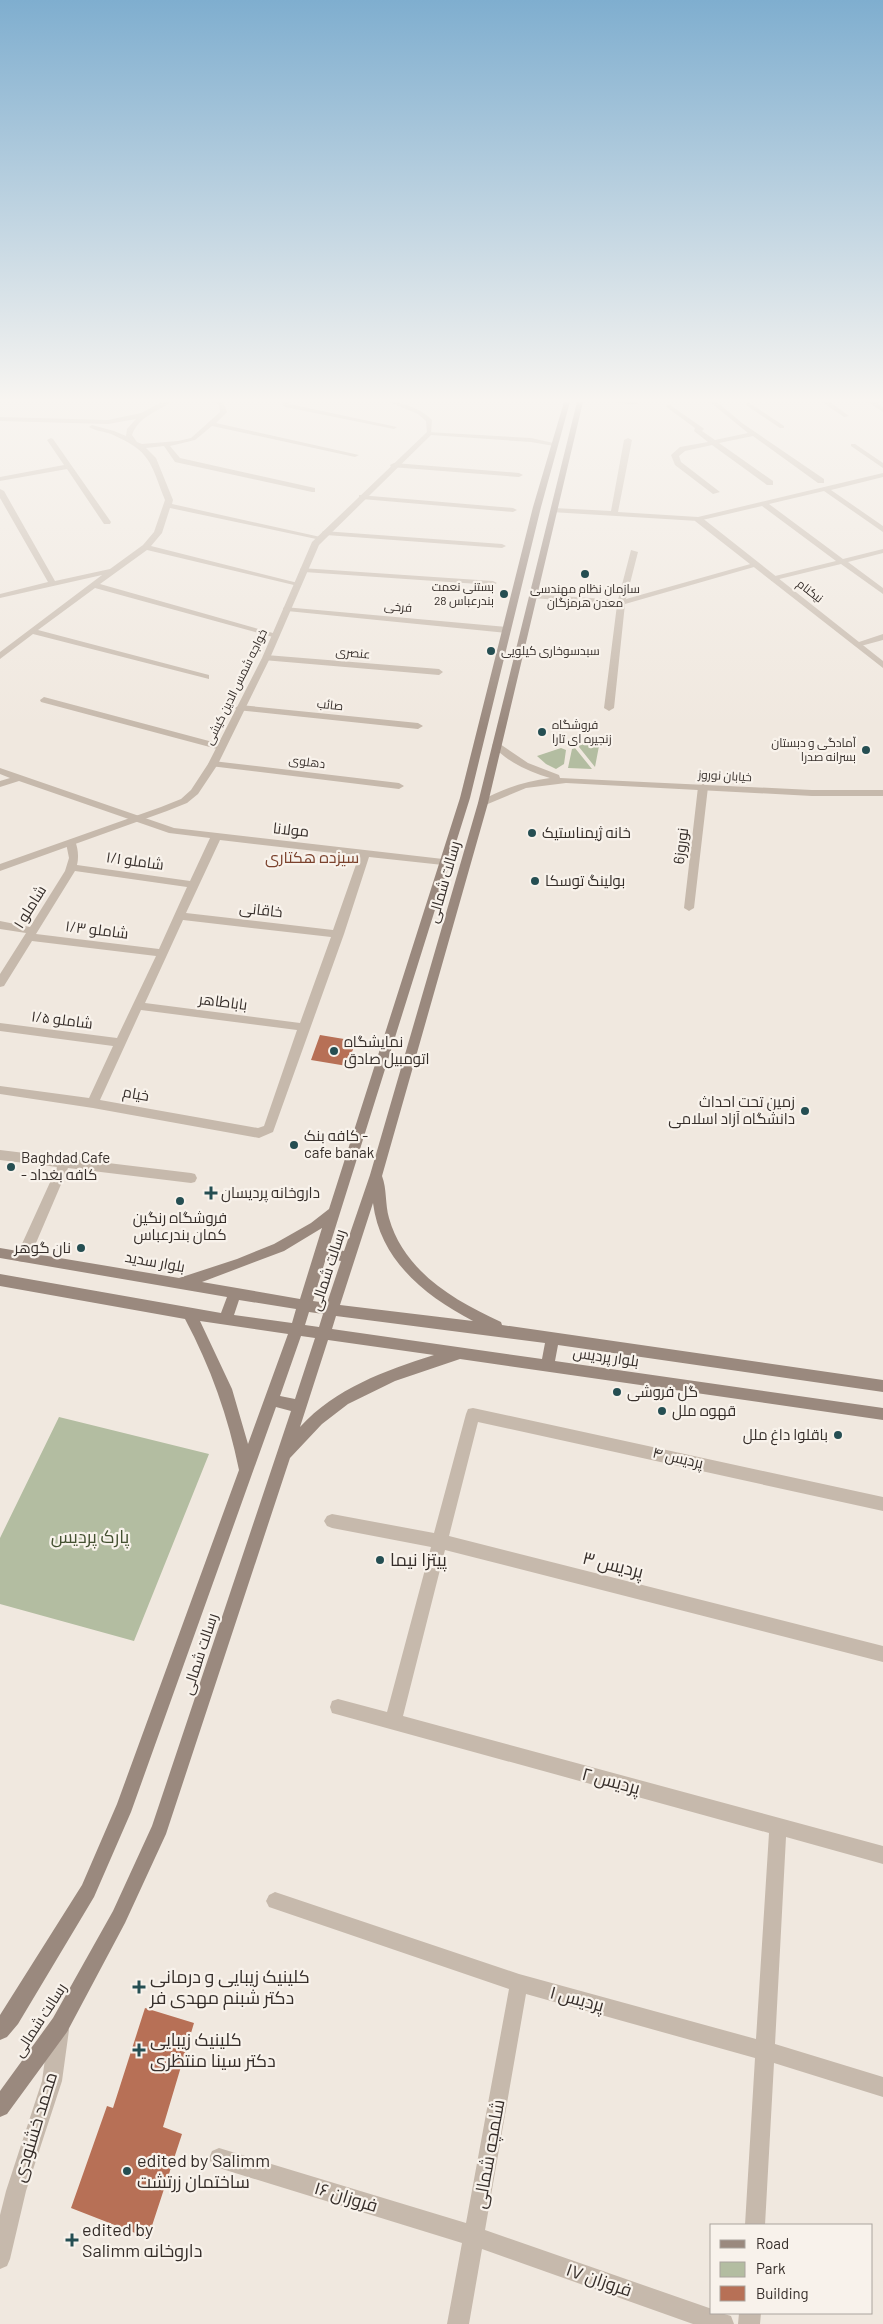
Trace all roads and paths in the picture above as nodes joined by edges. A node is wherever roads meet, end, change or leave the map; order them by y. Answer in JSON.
{"nodes":[{"id":1,"x":11,"y":510,"type":"edge"},
{"id":2,"x":99,"y":510,"type":"edge"},
{"id":3,"x":166,"y":510,"type":"edge"},
{"id":4,"x":196,"y":510,"type":"edge"},
{"id":5,"x":349,"y":510,"type":"edge"},
{"id":6,"x":538,"y":510,"type":"edge"},
{"id":7,"x":554,"y":510,"type":"edge"},
{"id":8,"x":561,"y":510,"type":"edge"},
{"id":9,"x":615,"y":510,"type":"edge"},
{"id":10,"x":731,"y":510,"type":"edge"},
{"id":11,"x":773,"y":510,"type":"edge"},
{"id":12,"x":857,"y":510,"type":"edge"},
{"id":13,"x":614,"y":514,"type":"junction"},
{"id":14,"x":698,"y":518,"type":"junction"},
{"id":15,"x":107,"y":522,"type":"dead end"},
{"id":16,"x":883,"y":530,"type":"edge"},
{"id":17,"x":324,"y":535,"type":"junction"},
{"id":18,"x":502,"y":546,"type":"dead end"},
{"id":19,"x":146,"y":547,"type":"junction"},
{"id":20,"x":883,"y":551,"type":"edge"},
{"id":21,"x":634,"y":552,"type":"dead end"},
{"id":22,"x":841,"y":561,"type":"junction"},
{"id":23,"x":757,"y":565,"type":"junction"},
{"id":24,"x":113,"y":570,"type":"junction"},
{"id":25,"x":304,"y":570,"type":"junction"},
{"id":26,"x":774,"y":579,"type":"junction"},
{"id":27,"x":493,"y":583,"type":"dead end"},
{"id":28,"x":53,"y":584,"type":"junction"},
{"id":29,"x":298,"y":584,"type":"junction"},
{"id":30,"x":93,"y":585,"type":"junction"},
{"id":31,"x":883,"y":592,"type":"edge"},
{"id":32,"x":0,"y":596,"type":"edge"},
{"id":33,"x":533,"y":596,"type":"junction"},
{"id":34,"x":621,"y":603,"type":"junction"},
{"id":35,"x":287,"y":609,"type":"junction"},
{"id":36,"x":507,"y":630,"type":"junction"},
{"id":37,"x":31,"y":631,"type":"junction"},
{"id":38,"x":276,"y":635,"type":"junction"},
{"id":39,"x":883,"y":637,"type":"edge"},
{"id":40,"x":857,"y":644,"type":"junction"},
{"id":41,"x":0,"y":656,"type":"edge"},
{"id":42,"x":266,"y":658,"type":"junction"},
{"id":43,"x":883,"y":665,"type":"edge"},
{"id":44,"x":439,"y":672,"type":"dead end"},
{"id":45,"x":206,"y":677,"type":"dead end"},
{"id":46,"x":44,"y":700,"type":"dead end"},
{"id":47,"x":240,"y":708,"type":"junction"},
{"id":48,"x":609,"y":708,"type":"dead end"},
{"id":49,"x":418,"y":726,"type":"dead end"},
{"id":50,"x":498,"y":745,"type":"junction"},
{"id":51,"x":221,"y":747,"type":"junction"},
{"id":52,"x":213,"y":764,"type":"junction"},
{"id":53,"x":0,"y":771,"type":"edge"},
{"id":54,"x":18,"y":778,"type":"junction"},
{"id":55,"x":566,"y":780,"type":"junction"},
{"id":56,"x":0,"y":784,"type":"edge"},
{"id":57,"x":399,"y":786,"type":"dead end"},
{"id":58,"x":702,"y":788,"type":"junction"},
{"id":59,"x":883,"y":793,"type":"edge"},
{"id":60,"x":483,"y":803,"type":"junction"},
{"id":61,"x":139,"y":817,"type":"junction"},
{"id":62,"x":216,"y":837,"type":"junction"},
{"id":63,"x":71,"y":843,"type":"junction"},
{"id":64,"x":365,"y":852,"type":"junction"},
{"id":65,"x":443,"y":862,"type":"junction"},
{"id":66,"x":71,"y":867,"type":"junction"},
{"id":67,"x":0,"y":868,"type":"edge"},
{"id":68,"x":194,"y":885,"type":"junction"},
{"id":69,"x":689,"y":908,"type":"dead end"},
{"id":70,"x":180,"y":916,"type":"junction"},
{"id":71,"x":0,"y":926,"type":"edge"},
{"id":72,"x":31,"y":934,"type":"junction"},
{"id":73,"x":339,"y":934,"type":"junction"},
{"id":74,"x":162,"y":953,"type":"junction"},
{"id":75,"x":0,"y":983,"type":"edge"},
{"id":76,"x":138,"y":1006,"type":"junction"},
{"id":77,"x":0,"y":1027,"type":"edge"},
{"id":78,"x":303,"y":1027,"type":"junction"},
{"id":79,"x":121,"y":1042,"type":"junction"},
{"id":80,"x":0,"y":1090,"type":"edge"},
{"id":81,"x":93,"y":1103,"type":"junction"},
{"id":82,"x":0,"y":1155,"type":"edge"},
{"id":83,"x":64,"y":1164,"type":"junction"},
{"id":84,"x":376,"y":1175,"type":"junction"},
{"id":85,"x":191,"y":1178,"type":"dead end"},
{"id":86,"x":333,"y":1212,"type":"junction"},
{"id":87,"x":321,"y":1252,"type":"junction"},
{"id":88,"x":0,"y":1253,"type":"edge"},
{"id":89,"x":23,"y":1257,"type":"junction"},
{"id":90,"x":350,"y":1257,"type":"junction"},
{"id":91,"x":0,"y":1280,"type":"edge"},
{"id":92,"x":180,"y":1283,"type":"junction"},
{"id":93,"x":235,"y":1293,"type":"junction"},
{"id":94,"x":304,"y":1305,"type":"junction"},
{"id":95,"x":333,"y":1310,"type":"junction"},
{"id":96,"x":189,"y":1314,"type":"junction"},
{"id":97,"x":225,"y":1319,"type":"junction"},
{"id":98,"x":297,"y":1329,"type":"junction"},
{"id":99,"x":324,"y":1332,"type":"junction"},
{"id":100,"x":510,"y":1332,"type":"junction"},
{"id":101,"x":553,"y":1338,"type":"junction"},
{"id":102,"x":459,"y":1353,"type":"junction"},
{"id":103,"x":547,"y":1366,"type":"junction"},
{"id":104,"x":883,"y":1386,"type":"edge"},
{"id":105,"x":272,"y":1400,"type":"junction"},
{"id":106,"x":299,"y":1407,"type":"junction"},
{"id":107,"x":883,"y":1414,"type":"edge"},
{"id":108,"x":283,"y":1455,"type":"junction"},
{"id":109,"x":246,"y":1472,"type":"junction"},
{"id":110,"x":883,"y":1504,"type":"edge"},
{"id":111,"x":332,"y":1520,"type":"dead end"},
{"id":112,"x":439,"y":1541,"type":"junction"},
{"id":113,"x":883,"y":1654,"type":"edge"},
{"id":114,"x":338,"y":1707,"type":"dead end"},
{"id":115,"x":393,"y":1722,"type":"junction"},
{"id":116,"x":778,"y":1826,"type":"junction"},
{"id":117,"x":883,"y":1855,"type":"edge"},
{"id":118,"x":275,"y":1901,"type":"dead end"},
{"id":119,"x":520,"y":1983,"type":"junction"},
{"id":120,"x":60,"y":2025,"type":"junction"},
{"id":121,"x":0,"y":2030,"type":"edge"},
{"id":122,"x":765,"y":2051,"type":"junction"},
{"id":123,"x":883,"y":2087,"type":"edge"},
{"id":124,"x":0,"y":2106,"type":"edge"},
{"id":125,"x":219,"y":2158,"type":"dead end"},
{"id":126,"x":755,"y":2224,"type":"edge"},
{"id":127,"x":474,"y":2236,"type":"junction"},
{"id":128,"x":0,"y":2259,"type":"edge"},
{"id":129,"x":458,"y":2324,"type":"edge"},
{"id":130,"x":723,"y":2324,"type":"edge"}],
"edges":[{"from":1,"to":28,"type":"street"},
{"from":2,"to":15,"type":"street"},
{"from":3,"to":19,"type":"street"},
{"from":4,"to":17,"type":"street"},
{"from":5,"to":17,"type":"street","name":"خواجه شمس الدين كيشی"},
{"from":6,"to":36,"type":"main road","name":"رسالت شمالی"},
{"from":7,"to":33,"type":"main road","name":"رسالت شمالی"},
{"from":8,"to":13,"type":"street"},
{"from":9,"to":13,"type":"street"},
{"from":10,"to":14,"type":"street"},
{"from":11,"to":22,"type":"street"},
{"from":12,"to":16,"type":"street"},
{"from":13,"to":14,"type":"street"},
{"from":14,"to":23,"type":"street","name":"نیکنام"},
{"from":17,"to":18,"type":"street"},
{"from":17,"to":25,"type":"street","name":"خواجه شمس الدين كيشی"},
{"from":19,"to":24,"type":"street"},
{"from":19,"to":29,"type":"street"},
{"from":20,"to":22,"type":"street"},
{"from":21,"to":34,"type":"street"},
{"from":22,"to":26,"type":"street"},
{"from":22,"to":31,"type":"street"},
{"from":23,"to":26,"type":"street","name":"نیکنام"},
{"from":23,"to":34,"type":"street"},
{"from":24,"to":28,"type":"street"},
{"from":24,"to":30,"type":"street"},
{"from":25,"to":27,"type":"street"},
{"from":25,"to":29,"type":"street","name":"خواجه شمس الدين كيشی"},
{"from":26,"to":40,"type":"street","name":"نیکنام"},
{"from":28,"to":32,"type":"street"},
{"from":29,"to":35,"type":"street","name":"خواجه شمس الدين كيشی"},
{"from":30,"to":37,"type":"street"},
{"from":30,"to":38,"type":"street"},
{"from":33,"to":34,"type":"street"},
{"from":33,"to":50,"type":"main road","name":"رسالت شمالی"},
{"from":34,"to":48,"type":"street"},
{"from":35,"to":36,"type":"street","name":"فرخی"},
{"from":35,"to":38,"type":"street","name":"خواجه شمس الدين كيشی"},
{"from":36,"to":65,"type":"main road","name":"رسالت شمالی"},
{"from":37,"to":41,"type":"street"},
{"from":37,"to":45,"type":"street"},
{"from":38,"to":42,"type":"street","name":"خواجه شمس الدين كيشی"},
{"from":39,"to":40,"type":"street"},
{"from":40,"to":43,"type":"street","name":"نیکنام"},
{"from":42,"to":44,"type":"street","name":"عنصری"},
{"from":42,"to":47,"type":"street","name":"خواجه شمس الدين كيشی"},
{"from":46,"to":51,"type":"street"},
{"from":47,"to":49,"type":"street","name":"صائب"},
{"from":47,"to":51,"type":"street","name":"خواجه شمس الدين كيشی"},
{"from":50,"to":55,"type":"street","name":"خیابان نوروز"},
{"from":50,"to":60,"type":"main road","name":"رسالت شمالی"},
{"from":51,"to":52,"type":"street","name":"خواجه شمس الدين كيشی"},
{"from":52,"to":57,"type":"street","name":"دهلوی"},
{"from":52,"to":61,"type":"street","name":"خواجه شمس الدين كيشی"},
{"from":53,"to":54,"type":"street","name":"مولانا"},
{"from":54,"to":56,"type":"street"},
{"from":54,"to":61,"type":"street","name":"مولانا"},
{"from":55,"to":58,"type":"street","name":"خیابان نوروز"},
{"from":55,"to":60,"type":"street","name":"خیابان نوروز"},
{"from":58,"to":59,"type":"street","name":"خیابان نوروز"},
{"from":58,"to":69,"type":"street","name":"نوروز6"},
{"from":60,"to":84,"type":"main road","name":"رسالت شمالی"},
{"from":61,"to":62,"type":"street","name":"مولانا"},
{"from":61,"to":63,"type":"street","name":"خواجه شمس الدين كيشی"},
{"from":62,"to":64,"type":"street","name":"مولانا"},
{"from":62,"to":68,"type":"street"},
{"from":63,"to":66,"type":"street"},
{"from":63,"to":67,"type":"street","name":"خواجه شمس الدين كيشی"},
{"from":64,"to":65,"type":"street","name":"مولانا"},
{"from":64,"to":73,"type":"street"},
{"from":65,"to":86,"type":"main road","name":"رسالت شمالی"},
{"from":66,"to":68,"type":"street","name":"شاملو ۱/۱"},
{"from":66,"to":72,"type":"street","name":"شاملو ۱"},
{"from":68,"to":70,"type":"street"},
{"from":70,"to":73,"type":"street","name":"خاقانی"},
{"from":70,"to":74,"type":"street"},
{"from":71,"to":72,"type":"street","name":"شاملو ۱/۳"},
{"from":72,"to":74,"type":"street","name":"شاملو ۱/۳"},
{"from":72,"to":75,"type":"street","name":"شاملو ۱"},
{"from":73,"to":78,"type":"street"},
{"from":74,"to":76,"type":"street"},
{"from":76,"to":78,"type":"street","name":"باباطاهر"},
{"from":76,"to":79,"type":"street"},
{"from":77,"to":79,"type":"street","name":"شاملو ۱/۵"},
{"from":78,"to":81,"type":"street","name":"خیام"},
{"from":79,"to":81,"type":"street"},
{"from":80,"to":81,"type":"street","name":"خیام"},
{"from":82,"to":83,"type":"street"},
{"from":83,"to":85,"type":"street"},
{"from":83,"to":89,"type":"street"},
{"from":84,"to":90,"type":"main road","name":"رسالت شمالی"},
{"from":84,"to":100,"type":"main road"},
{"from":86,"to":87,"type":"main road","name":"رسالت شمالی"},
{"from":86,"to":92,"type":"main road"},
{"from":87,"to":90,"type":"main road"},
{"from":87,"to":94,"type":"main road","name":"رسالت شمالی"},
{"from":88,"to":89,"type":"main road","name":"بلوار سدید"},
{"from":89,"to":92,"type":"main road","name":"بلوار سدید"},
{"from":90,"to":95,"type":"main road","name":"رسالت شمالی"},
{"from":91,"to":96,"type":"main road"},
{"from":92,"to":93,"type":"main road","name":"بلوار سدید"},
{"from":93,"to":94,"type":"main road","name":"بلوار سدید"},
{"from":93,"to":97,"type":"main road"},
{"from":94,"to":95,"type":"main road","name":"بلوار سدید"},
{"from":94,"to":98,"type":"main road","name":"رسالت شمالی"},
{"from":95,"to":99,"type":"main road","name":"رسالت شمالی"},
{"from":95,"to":100,"type":"main road","name":"بلوار پردیس"},
{"from":96,"to":97,"type":"main road"},
{"from":96,"to":109,"type":"main road"},
{"from":97,"to":98,"type":"main road"},
{"from":98,"to":99,"type":"main road","name":"بلوار پردیس"},
{"from":98,"to":105,"type":"main road","name":"رسالت شمالی"},
{"from":99,"to":102,"type":"main road","name":"بلوار پردیس"},
{"from":99,"to":106,"type":"main road","name":"رسالت شمالی"},
{"from":100,"to":101,"type":"main road","name":"بلوار پردیس"},
{"from":101,"to":103,"type":"main road"},
{"from":101,"to":104,"type":"main road","name":"بلوار پردیس"},
{"from":102,"to":103,"type":"main road","name":"بلوار پردیس"},
{"from":102,"to":108,"type":"main road"},
{"from":103,"to":107,"type":"main road","name":"بلوار پردیس"},
{"from":105,"to":106,"type":"main road"},
{"from":105,"to":109,"type":"main road","name":"رسالت شمالی"},
{"from":106,"to":108,"type":"main road","name":"رسالت شمالی"},
{"from":108,"to":120,"type":"main road","name":"رسالت شمالی"},
{"from":109,"to":121,"type":"main road","name":"رسالت شمالی"},
{"from":110,"to":112,"type":"street","name":"پردیس ۴"},
{"from":111,"to":112,"type":"street","name":"پردیس ۳"},
{"from":112,"to":113,"type":"street","name":"پردیس ۳"},
{"from":112,"to":115,"type":"street"},
{"from":114,"to":115,"type":"street","name":"پردیس ۲"},
{"from":115,"to":116,"type":"street","name":"پردیس ۲"},
{"from":116,"to":117,"type":"street","name":"پردیس ۲"},
{"from":116,"to":122,"type":"street"},
{"from":118,"to":119,"type":"street","name":"پردیس ۱"},
{"from":119,"to":122,"type":"street","name":"پردیس ۱"},
{"from":119,"to":127,"type":"street","name":"شلمچه شمالی"},
{"from":120,"to":124,"type":"main road","name":"رسالت شمالی"},
{"from":120,"to":128,"type":"street","name":"محمد خشنودی"},
{"from":122,"to":123,"type":"street","name":"پردیس ۱"},
{"from":122,"to":126,"type":"street"},
{"from":125,"to":127,"type":"street","name":"فروزان ۱۶"},
{"from":127,"to":129,"type":"street","name":"شلمچه شمالی"},
{"from":127,"to":130,"type":"street","name":"فروزان ۱۷"}]}
